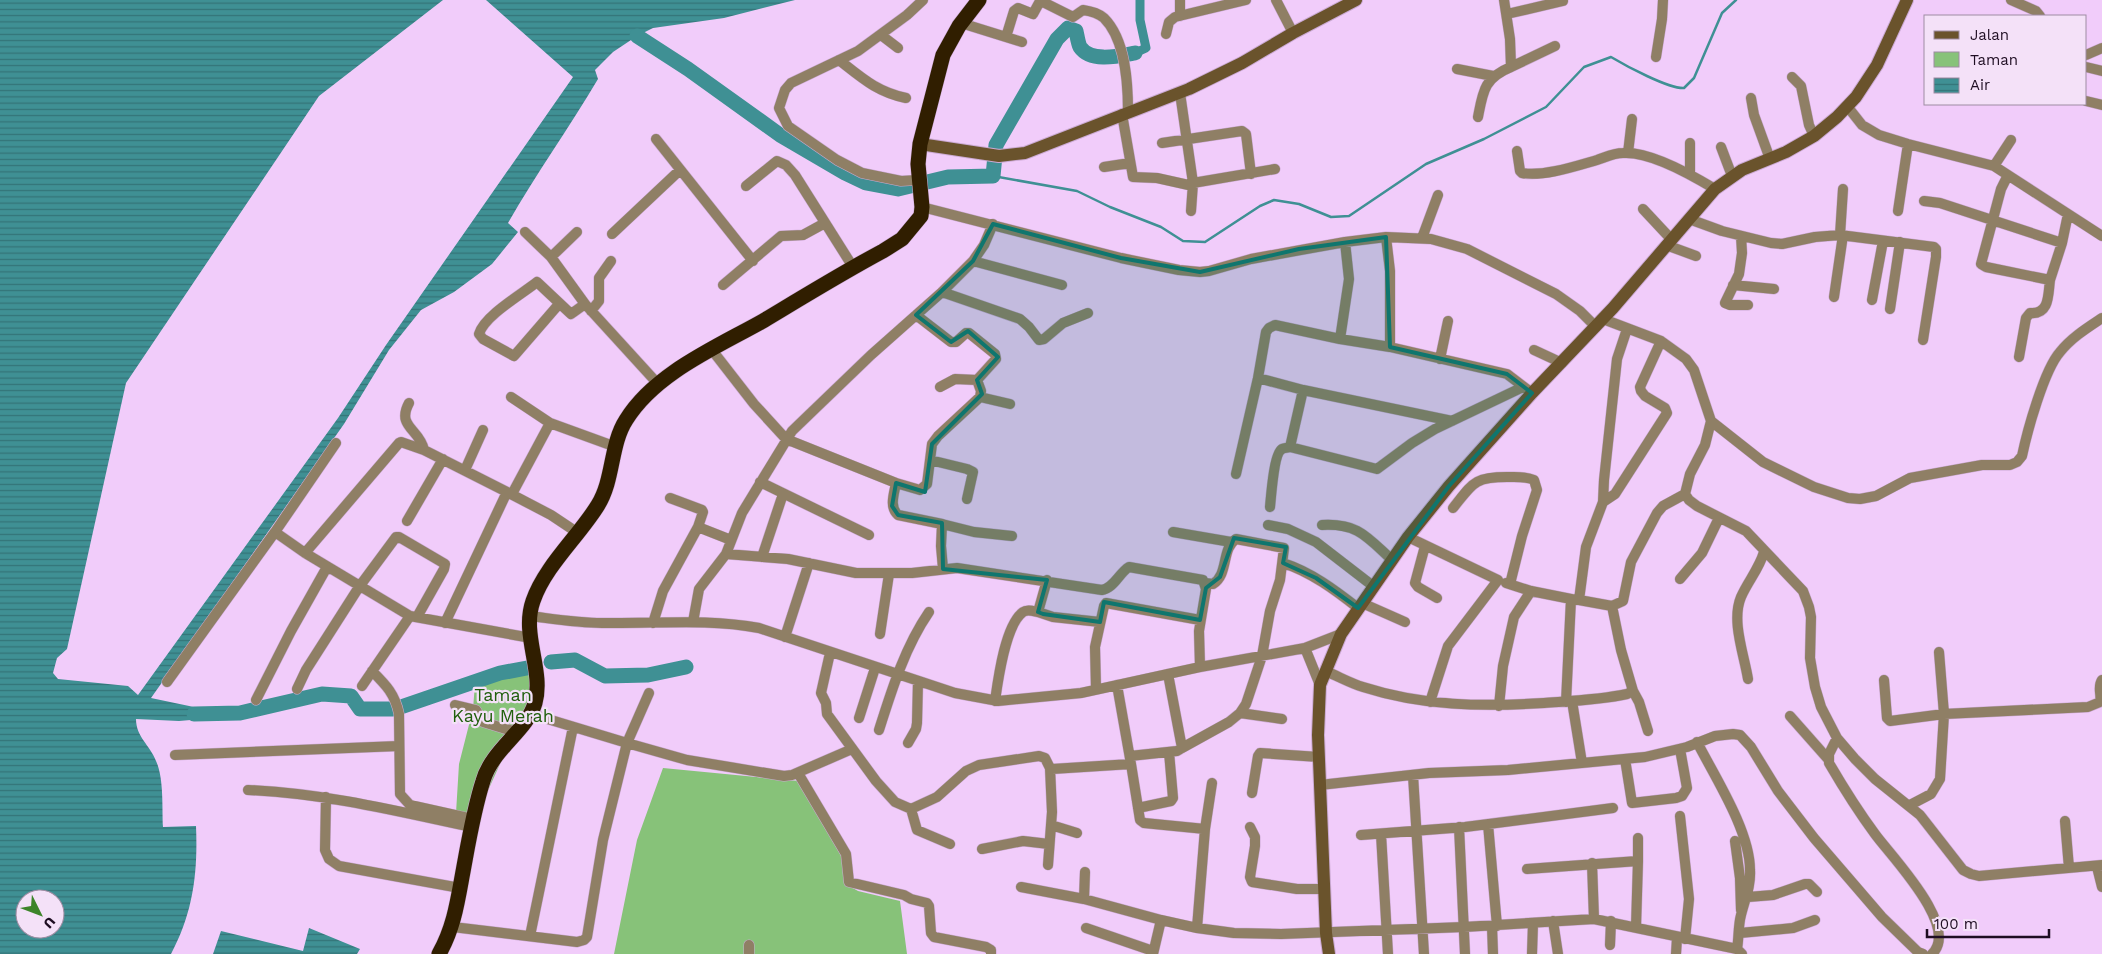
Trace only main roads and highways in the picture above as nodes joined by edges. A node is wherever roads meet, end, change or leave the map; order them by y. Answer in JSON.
{"nodes":[{"id":1,"x":979,"y":0,"type":"edge"},
{"id":2,"x":439,"y":954,"type":"edge"}],
"edges":[{"from":1,"to":2,"type":"highway"}]}
